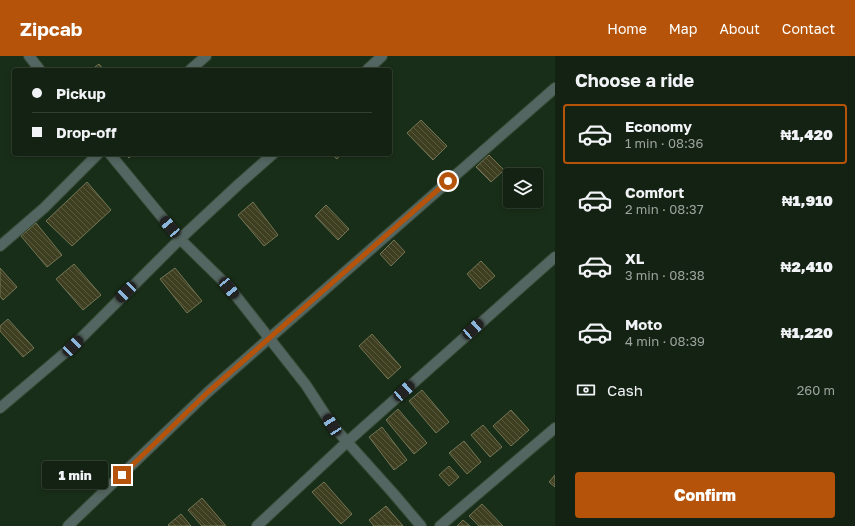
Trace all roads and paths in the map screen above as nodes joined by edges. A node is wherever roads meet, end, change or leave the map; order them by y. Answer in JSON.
{"nodes":[{"id":1,"x":29,"y":56,"type":"edge"},
{"id":2,"x":206,"y":56,"type":"edge"},
{"id":3,"x":382,"y":56,"type":"edge"},
{"id":4,"x":38,"y":68,"type":"edge"},
{"id":5,"x":192,"y":68,"type":"edge"},
{"id":6,"x":369,"y":68,"type":"edge"},
{"id":7,"x":555,"y":88,"type":"edge"},
{"id":8,"x":96,"y":156,"type":"edge"},
{"id":9,"x":112,"y":156,"type":"edge"},
{"id":10,"x":271,"y":156,"type":"edge"},
{"id":11,"x":180,"y":239,"type":"junction"},
{"id":12,"x":0,"y":246,"type":"edge"},
{"id":13,"x":555,"y":257,"type":"edge"},
{"id":14,"x":269,"y":338,"type":"junction"},
{"id":15,"x":0,"y":408,"type":"edge"},
{"id":16,"x":555,"y":428,"type":"edge"},
{"id":17,"x":347,"y":442,"type":"junction"},
{"id":18,"x":68,"y":526,"type":"edge"},
{"id":19,"x":257,"y":526,"type":"edge"},
{"id":20,"x":421,"y":526,"type":"edge"},
{"id":21,"x":440,"y":526,"type":"edge"}],
"edges":[{"from":1,"to":4,"type":"street"},
{"from":2,"to":5,"type":"street"},
{"from":3,"to":6,"type":"street"},
{"from":7,"to":14,"type":"street"},
{"from":8,"to":12,"type":"street"},
{"from":9,"to":11,"type":"street"},
{"from":10,"to":11,"type":"street"},
{"from":11,"to":14,"type":"street"},
{"from":11,"to":15,"type":"street"},
{"from":13,"to":17,"type":"street"},
{"from":14,"to":17,"type":"street"},
{"from":14,"to":18,"type":"street"},
{"from":16,"to":21,"type":"street"},
{"from":17,"to":19,"type":"street"},
{"from":17,"to":20,"type":"street"}]}
